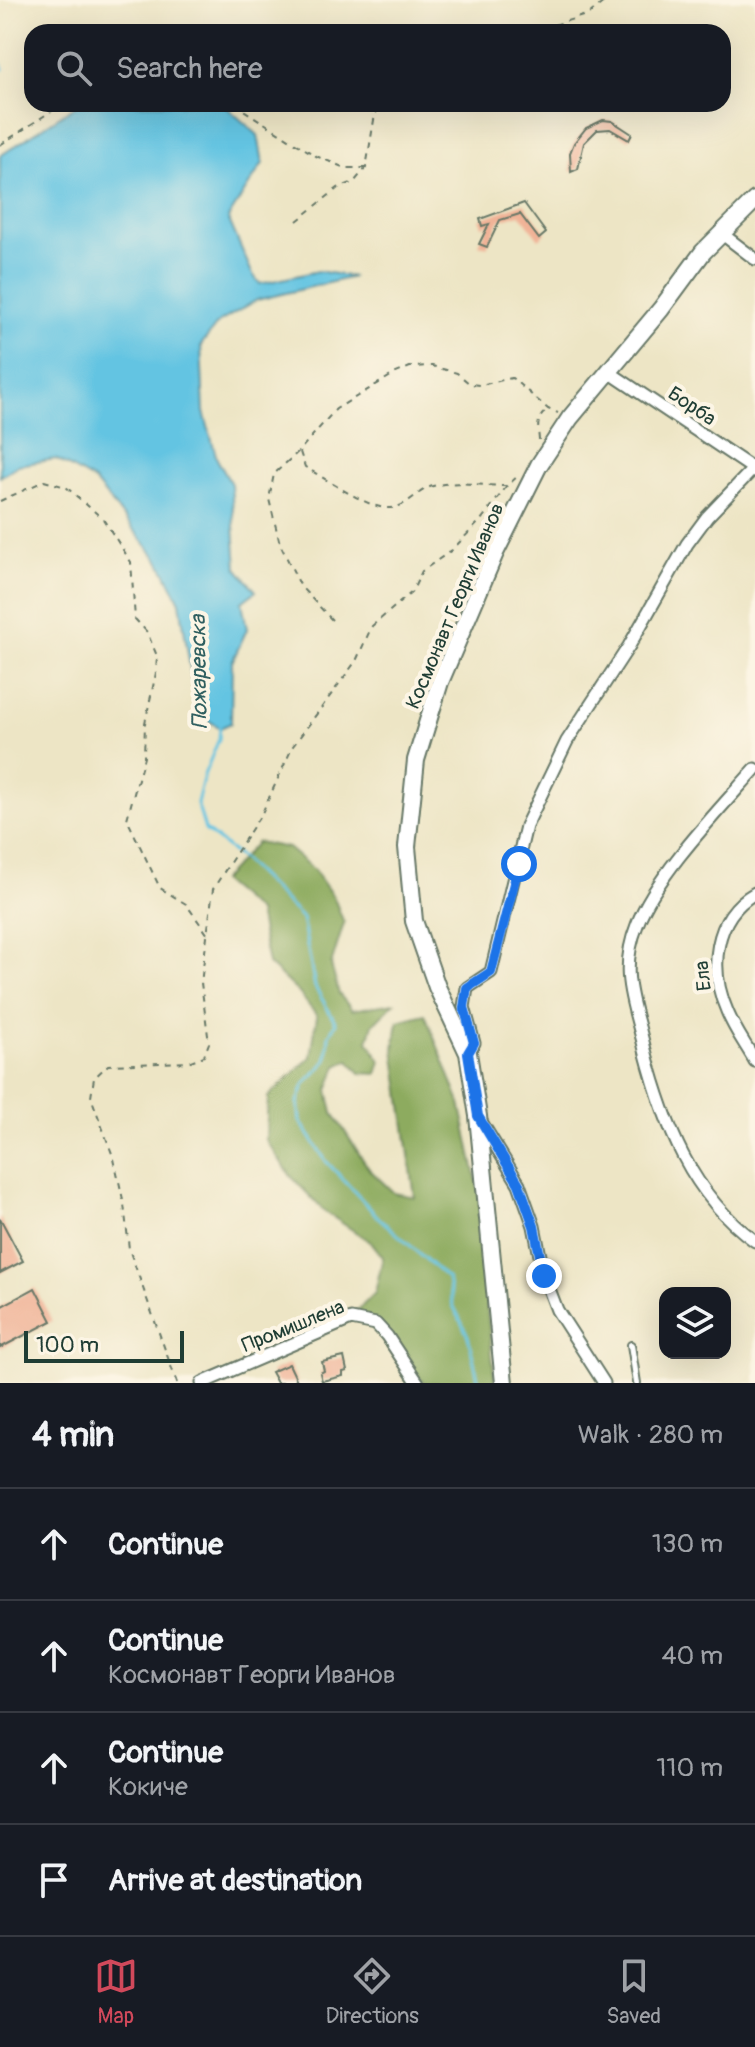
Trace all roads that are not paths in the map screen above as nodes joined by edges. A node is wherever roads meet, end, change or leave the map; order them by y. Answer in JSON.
{"nodes":[{"id":1,"x":755,"y":200,"type":"edge"},
{"id":2,"x":721,"y":233,"type":"junction"},
{"id":3,"x":755,"y":259,"type":"edge"},
{"id":4,"x":609,"y":372,"type":"junction"},
{"id":5,"x":754,"y":470,"type":"edge"},
{"id":6,"x":755,"y":769,"type":"edge"},
{"id":7,"x":755,"y":893,"type":"edge"},
{"id":8,"x":468,"y":1053,"type":"junction"},
{"id":9,"x":755,"y":1061,"type":"edge"},
{"id":10,"x":478,"y":1116,"type":"junction"},
{"id":11,"x":755,"y":1241,"type":"edge"},
{"id":12,"x":631,"y":1345,"type":"dead end"},
{"id":13,"x":202,"y":1383,"type":"edge"},
{"id":14,"x":418,"y":1383,"type":"edge"},
{"id":15,"x":504,"y":1383,"type":"edge"},
{"id":16,"x":604,"y":1383,"type":"edge"},
{"id":17,"x":637,"y":1383,"type":"edge"}],
"edges":[{"from":1,"to":2,"type":"street","name":"Космонавт Георги Иванов"},
{"from":2,"to":3,"type":"street"},
{"from":2,"to":4,"type":"street","name":"Космонавт Георги Иванов"},
{"from":4,"to":5,"type":"street","name":"Борба"},
{"from":4,"to":8,"type":"street","name":"Космонавт Георги Иванов"},
{"from":5,"to":8,"type":"street"},
{"from":6,"to":11,"type":"street"},
{"from":7,"to":9,"type":"street","name":"Ела"},
{"from":8,"to":10,"type":"street","name":"Космонавт Георги Иванов"},
{"from":10,"to":15,"type":"street","name":"Космонавт Георги Иванов"},
{"from":10,"to":16,"type":"street"},
{"from":12,"to":17,"type":"lane"},
{"from":13,"to":14,"type":"street","name":"Промишлена"}]}
